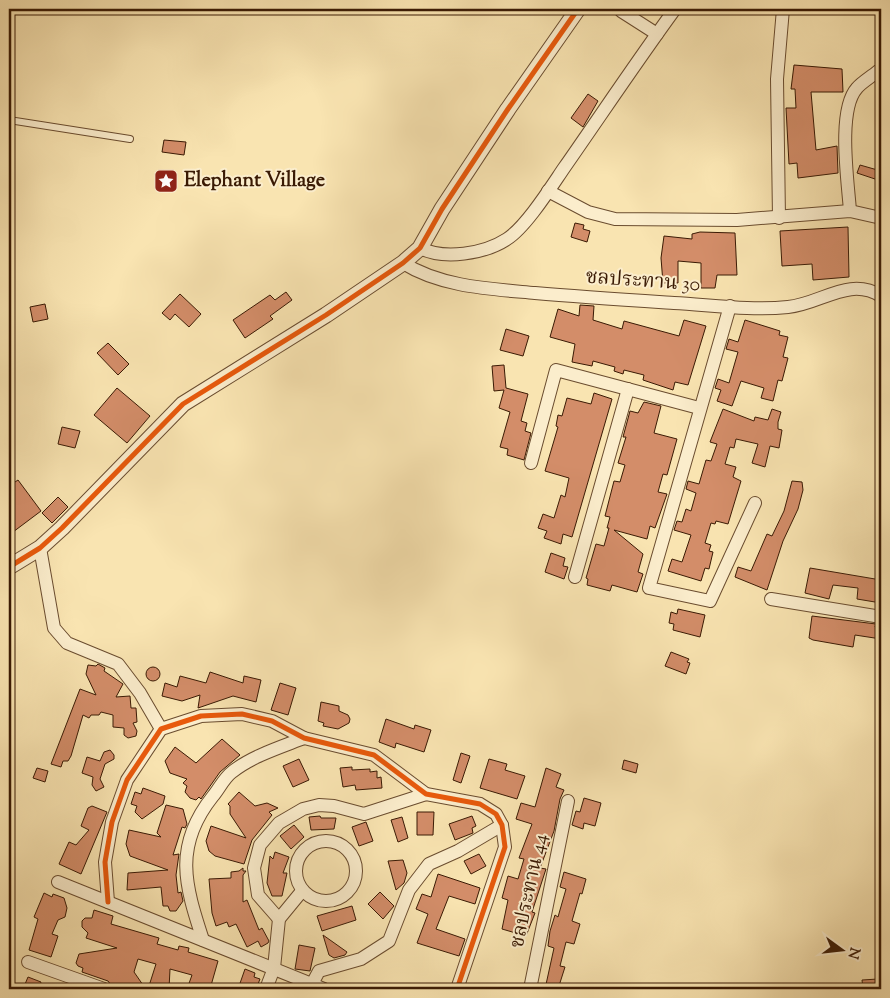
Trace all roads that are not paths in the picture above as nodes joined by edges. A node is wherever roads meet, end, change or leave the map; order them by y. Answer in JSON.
{"nodes":[{"id":1,"x":578,"y":9,"type":"edge"},
{"id":2,"x":675,"y":9,"type":"edge"},
{"id":3,"x":783,"y":9,"type":"edge"},
{"id":4,"x":621,"y":12,"type":"dead end"},
{"id":5,"x":657,"y":34,"type":"junction"},
{"id":6,"x":878,"y":71,"type":"dead end"},
{"id":7,"x":9,"y":120,"type":"edge"},
{"id":8,"x":130,"y":139,"type":"dead end"},
{"id":9,"x":548,"y":191,"type":"junction"},
{"id":10,"x":850,"y":211,"type":"junction"},
{"id":11,"x":779,"y":218,"type":"junction"},
{"id":12,"x":881,"y":218,"type":"edge"},
{"id":13,"x":420,"y":248,"type":"junction"},
{"id":14,"x":403,"y":263,"type":"junction"},
{"id":15,"x":881,"y":296,"type":"edge"},
{"id":16,"x":730,"y":306,"type":"junction"},
{"id":17,"x":628,"y":389,"type":"junction"},
{"id":18,"x":699,"y":408,"type":"junction"},
{"id":19,"x":531,"y":463,"type":"dead end"},
{"id":20,"x":754,"y":502,"type":"dead end"},
{"id":21,"x":40,"y":548,"type":"junction"},
{"id":22,"x":9,"y":567,"type":"edge"},
{"id":23,"x":575,"y":577,"type":"dead end"},
{"id":24,"x":771,"y":599,"type":"dead end"},
{"id":25,"x":881,"y":617,"type":"edge"},
{"id":26,"x":161,"y":729,"type":"junction"},
{"id":27,"x":304,"y":738,"type":"junction"},
{"id":28,"x":426,"y":794,"type":"junction"},
{"id":29,"x":568,"y":801,"type":"dead end"},
{"id":30,"x":502,"y":825,"type":"junction"},
{"id":31,"x":58,"y":882,"type":"dead end"},
{"id":32,"x":302,"y":891,"type":"junction"},
{"id":33,"x":108,"y":902,"type":"junction"},
{"id":34,"x":279,"y":919,"type":"junction"},
{"id":35,"x":203,"y":940,"type":"junction"},
{"id":36,"x":28,"y":962,"type":"dead end"},
{"id":37,"x":274,"y":968,"type":"junction"},
{"id":38,"x":312,"y":984,"type":"junction"},
{"id":39,"x":104,"y":989,"type":"edge"},
{"id":40,"x":266,"y":989,"type":"edge"},
{"id":41,"x":324,"y":989,"type":"edge"},
{"id":42,"x":457,"y":989,"type":"edge"},
{"id":43,"x":530,"y":989,"type":"edge"}],
"edges":[{"from":1,"to":13,"type":"street"},
{"from":2,"to":5,"type":"street"},
{"from":3,"to":11,"type":"street"},
{"from":4,"to":5,"type":"street"},
{"from":5,"to":9,"type":"street"},
{"from":6,"to":10,"type":"street"},
{"from":7,"to":8,"type":"lane"},
{"from":9,"to":11,"type":"street"},
{"from":9,"to":13,"type":"street"},
{"from":10,"to":11,"type":"street"},
{"from":10,"to":12,"type":"street"},
{"from":13,"to":14,"type":"street"},
{"from":14,"to":16,"type":"street","name":"ชลประทาน 30"},
{"from":14,"to":21,"type":"street"},
{"from":15,"to":16,"type":"street","name":"ชลประทาน 30"},
{"from":16,"to":18,"type":"street"},
{"from":17,"to":18,"type":"street"},
{"from":17,"to":19,"type":"street"},
{"from":17,"to":23,"type":"street"},
{"from":18,"to":20,"type":"street"},
{"from":21,"to":22,"type":"street"},
{"from":21,"to":26,"type":"street"},
{"from":24,"to":25,"type":"street"},
{"from":26,"to":27,"type":"street"},
{"from":26,"to":33,"type":"street"},
{"from":27,"to":28,"type":"street"},
{"from":27,"to":35,"type":"street"},
{"from":28,"to":30,"type":"street"},
{"from":28,"to":34,"type":"street"},
{"from":29,"to":43,"type":"street","name":"ชลประทาน 44"},
{"from":30,"to":38,"type":"street"},
{"from":30,"to":42,"type":"street"},
{"from":31,"to":33,"type":"street"},
{"from":32,"to":32,"type":"street"},
{"from":32,"to":34,"type":"street"},
{"from":33,"to":35,"type":"street"},
{"from":34,"to":37,"type":"street"},
{"from":35,"to":37,"type":"street"},
{"from":36,"to":39,"type":"street"},
{"from":37,"to":38,"type":"street"},
{"from":37,"to":40,"type":"street"},
{"from":38,"to":41,"type":"street"}]}
